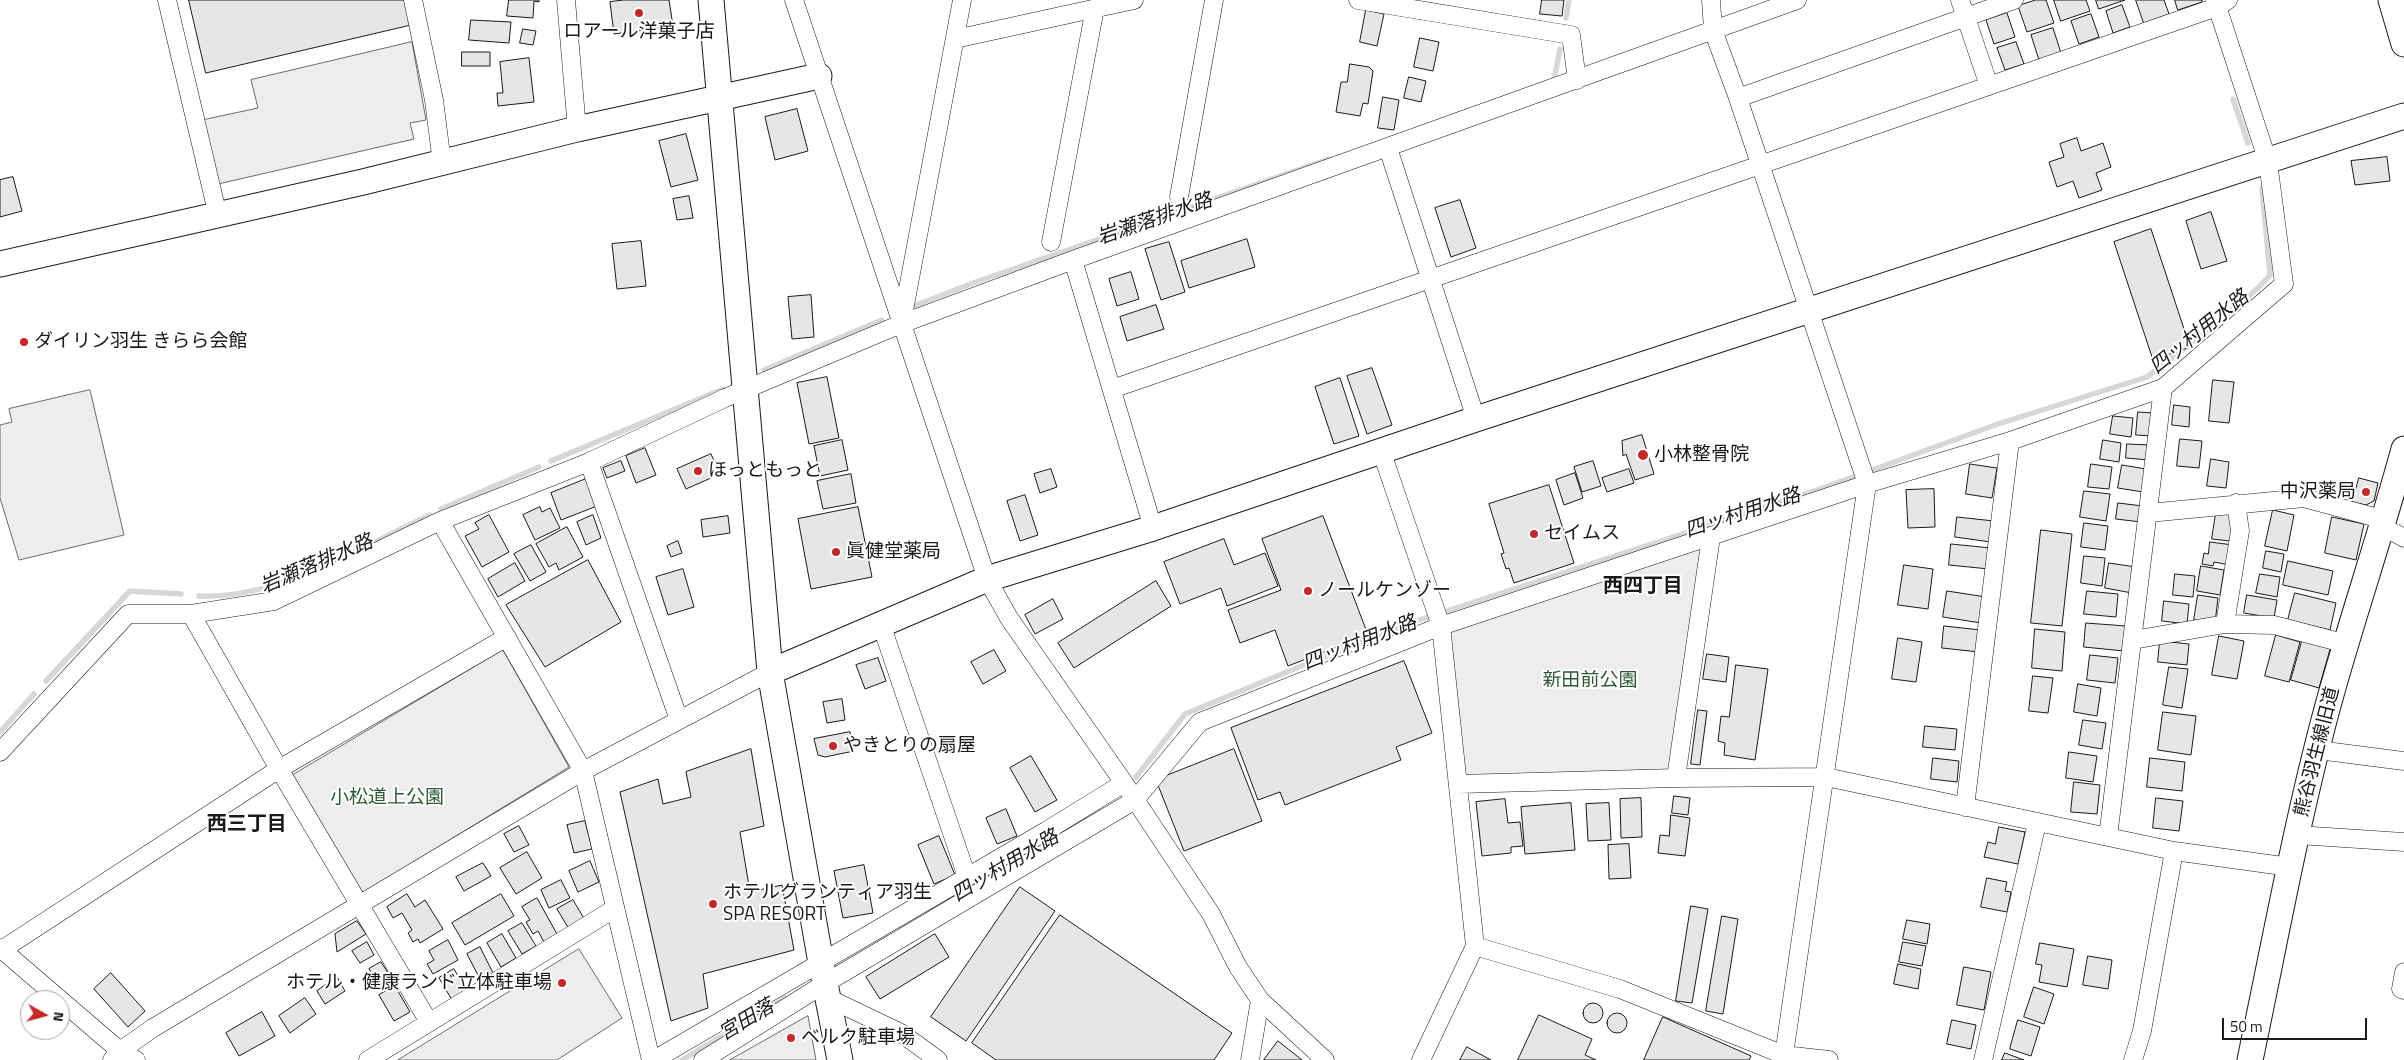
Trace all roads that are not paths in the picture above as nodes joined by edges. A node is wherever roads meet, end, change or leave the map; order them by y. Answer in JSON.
{"nodes":[{"id":1,"x":167,"y":0,"type":"edge"},
{"id":2,"x":413,"y":0,"type":"edge"},
{"id":3,"x":566,"y":0,"type":"edge"},
{"id":4,"x":711,"y":0,"type":"edge"},
{"id":5,"x":794,"y":0,"type":"edge"},
{"id":6,"x":962,"y":0,"type":"edge"},
{"id":7,"x":1134,"y":0,"type":"edge"},
{"id":8,"x":1214,"y":0,"type":"edge"},
{"id":9,"x":1358,"y":0,"type":"edge"},
{"id":10,"x":1712,"y":0,"type":"edge"},
{"id":11,"x":1797,"y":0,"type":"edge"},
{"id":12,"x":1960,"y":0,"type":"edge"},
{"id":13,"x":2014,"y":0,"type":"edge"},
{"id":14,"x":2391,"y":0,"type":"edge"},
{"id":15,"x":2220,"y":2,"type":"edge"},
{"id":16,"x":1095,"y":8,"type":"junction"},
{"id":17,"x":1966,"y":17,"type":"junction"},
{"id":18,"x":1713,"y":30,"type":"junction"},
{"id":19,"x":955,"y":39,"type":"junction"},
{"id":20,"x":2404,"y":44,"type":"edge"},
{"id":21,"x":819,"y":76,"type":"junction"},
{"id":22,"x":1578,"y":80,"type":"junction"},
{"id":23,"x":1989,"y":86,"type":"junction"},
{"id":24,"x":719,"y":97,"type":"junction"},
{"id":25,"x":1738,"y":98,"type":"junction"},
{"id":26,"x":2404,"y":116,"type":"edge"},
{"id":27,"x":577,"y":128,"type":"junction"},
{"id":28,"x":1388,"y":148,"type":"junction"},
{"id":29,"x":2268,"y":162,"type":"junction"},
{"id":30,"x":442,"y":163,"type":"junction"},
{"id":31,"x":1760,"y":167,"type":"junction"},
{"id":32,"x":1179,"y":197,"type":"dead end"},
{"id":33,"x":218,"y":216,"type":"junction"},
{"id":34,"x":1051,"y":242,"type":"dead end"},
{"id":35,"x":1074,"y":260,"type":"junction"},
{"id":36,"x":0,"y":264,"type":"edge"},
{"id":37,"x":1431,"y":279,"type":"junction"},
{"id":38,"x":1809,"y":311,"type":"junction"},
{"id":39,"x":901,"y":324,"type":"junction"},
{"id":40,"x":2163,"y":388,"type":"junction"},
{"id":41,"x":746,"y":389,"type":"junction"},
{"id":42,"x":1112,"y":389,"type":"junction"},
{"id":43,"x":1476,"y":419,"type":"junction"},
{"id":44,"x":2010,"y":441,"type":"junction"},
{"id":45,"x":2404,"y":449,"type":"edge"},
{"id":46,"x":1381,"y":450,"type":"junction"},
{"id":47,"x":589,"y":462,"type":"junction"},
{"id":48,"x":1867,"y":484,"type":"junction"},
{"id":49,"x":2236,"y":503,"type":"junction"},
{"id":50,"x":2149,"y":513,"type":"junction"},
{"id":51,"x":440,"y":521,"type":"junction"},
{"id":52,"x":2383,"y":525,"type":"junction"},
{"id":53,"x":1153,"y":528,"type":"junction"},
{"id":54,"x":1711,"y":538,"type":"junction"},
{"id":55,"x":2404,"y":538,"type":"edge"},
{"id":56,"x":987,"y":579,"type":"junction"},
{"id":57,"x":191,"y":614,"type":"junction"},
{"id":58,"x":881,"y":624,"type":"junction"},
{"id":59,"x":2225,"y":624,"type":"junction"},
{"id":60,"x":1441,"y":626,"type":"junction"},
{"id":61,"x":507,"y":637,"type":"junction"},
{"id":62,"x":2133,"y":640,"type":"junction"},
{"id":63,"x":2347,"y":644,"type":"junction"},
{"id":64,"x":770,"y":672,"type":"junction"},
{"id":65,"x":679,"y":720,"type":"junction"},
{"id":66,"x":3,"y":743,"type":"edge"},
{"id":67,"x":2318,"y":750,"type":"junction"},
{"id":68,"x":2404,"y":761,"type":"edge"},
{"id":69,"x":279,"y":769,"type":"junction"},
{"id":70,"x":583,"y":771,"type":"junction"},
{"id":71,"x":1826,"y":777,"type":"junction"},
{"id":72,"x":1676,"y":778,"type":"junction"},
{"id":73,"x":1124,"y":783,"type":"junction"},
{"id":74,"x":1459,"y":784,"type":"junction"},
{"id":75,"x":1135,"y":800,"type":"junction"},
{"id":76,"x":1965,"y":807,"type":"junction"},
{"id":77,"x":2037,"y":823,"type":"junction"},
{"id":78,"x":2298,"y":835,"type":"junction"},
{"id":79,"x":2108,"y":837,"type":"junction"},
{"id":80,"x":2404,"y":842,"type":"edge"},
{"id":81,"x":2174,"y":851,"type":"junction"},
{"id":82,"x":2290,"y":867,"type":"junction"},
{"id":83,"x":966,"y":877,"type":"junction"},
{"id":84,"x":361,"y":905,"type":"junction"},
{"id":85,"x":614,"y":909,"type":"junction"},
{"id":86,"x":1475,"y":946,"type":"junction"},
{"id":87,"x":0,"y":949,"type":"edge"},
{"id":88,"x":2404,"y":972,"type":"edge"},
{"id":89,"x":824,"y":981,"type":"junction"},
{"id":90,"x":2404,"y":990,"type":"edge"},
{"id":91,"x":1260,"y":1000,"type":"junction"},
{"id":92,"x":429,"y":1022,"type":"junction"},
{"id":93,"x":1784,"y":1055,"type":"junction"},
{"id":94,"x":116,"y":1056,"type":"edge"},
{"id":95,"x":136,"y":1060,"type":"edge"},
{"id":96,"x":368,"y":1060,"type":"edge"},
{"id":97,"x":652,"y":1060,"type":"edge"},
{"id":98,"x":703,"y":1060,"type":"edge"},
{"id":99,"x":840,"y":1060,"type":"edge"},
{"id":100,"x":938,"y":1060,"type":"edge"},
{"id":101,"x":1250,"y":1060,"type":"edge"},
{"id":102,"x":1325,"y":1060,"type":"edge"},
{"id":103,"x":1421,"y":1060,"type":"edge"},
{"id":104,"x":1829,"y":1060,"type":"edge"},
{"id":105,"x":1982,"y":1060,"type":"edge"},
{"id":106,"x":2132,"y":1060,"type":"edge"},
{"id":107,"x":2250,"y":1060,"type":"edge"}],
"edges":[{"from":1,"to":33,"type":"street"},
{"from":2,"to":30,"type":"street"},
{"from":3,"to":27,"type":"street"},
{"from":4,"to":24,"type":"street"},
{"from":5,"to":21,"type":"street"},
{"from":6,"to":19,"type":"street"},
{"from":7,"to":16,"type":"street"},
{"from":8,"to":32,"type":"street"},
{"from":9,"to":22,"type":"street"},
{"from":10,"to":18,"type":"street"},
{"from":11,"to":18,"type":"street"},
{"from":12,"to":17,"type":"street"},
{"from":13,"to":17,"type":"street"},
{"from":14,"to":20,"type":"street"},
{"from":15,"to":23,"type":"street"},
{"from":15,"to":29,"type":"street"},
{"from":16,"to":19,"type":"street"},
{"from":16,"to":34,"type":"street"},
{"from":17,"to":23,"type":"street"},
{"from":17,"to":25,"type":"street"},
{"from":18,"to":22,"type":"street"},
{"from":18,"to":25,"type":"street"},
{"from":19,"to":39,"type":"street"},
{"from":21,"to":24,"type":"street"},
{"from":21,"to":39,"type":"street"},
{"from":22,"to":28,"type":"street"},
{"from":23,"to":31,"type":"street"},
{"from":24,"to":27,"type":"street"},
{"from":24,"to":41,"type":"street"},
{"from":25,"to":31,"type":"street"},
{"from":26,"to":29,"type":"street"},
{"from":27,"to":30,"type":"street"},
{"from":28,"to":35,"type":"street"},
{"from":28,"to":37,"type":"street"},
{"from":29,"to":38,"type":"street"},
{"from":29,"to":40,"type":"street"},
{"from":30,"to":33,"type":"street"},
{"from":31,"to":37,"type":"street"},
{"from":31,"to":38,"type":"street"},
{"from":33,"to":36,"type":"street"},
{"from":35,"to":39,"type":"street"},
{"from":35,"to":42,"type":"street"},
{"from":37,"to":42,"type":"street"},
{"from":37,"to":43,"type":"street"},
{"from":38,"to":43,"type":"street"},
{"from":38,"to":48,"type":"street"},
{"from":39,"to":41,"type":"street"},
{"from":39,"to":56,"type":"street"},
{"from":40,"to":44,"type":"street"},
{"from":40,"to":50,"type":"street"},
{"from":41,"to":47,"type":"street"},
{"from":41,"to":64,"type":"street"},
{"from":42,"to":53,"type":"street"},
{"from":43,"to":46,"type":"street"},
{"from":44,"to":48,"type":"street"},
{"from":44,"to":76,"type":"street"},
{"from":45,"to":52,"type":"street","name":"熊谷羽生線旧道"},
{"from":46,"to":53,"type":"street"},
{"from":46,"to":60,"type":"street"},
{"from":47,"to":51,"type":"street"},
{"from":47,"to":65,"type":"street"},
{"from":48,"to":54,"type":"street"},
{"from":48,"to":71,"type":"street"},
{"from":49,"to":50,"type":"street"},
{"from":49,"to":52,"type":"street"},
{"from":49,"to":59,"type":"street"},
{"from":50,"to":62,"type":"street"},
{"from":51,"to":57,"type":"street"},
{"from":51,"to":61,"type":"street"},
{"from":52,"to":55,"type":"street"},
{"from":52,"to":63,"type":"street","name":"熊谷羽生線旧道"},
{"from":53,"to":56,"type":"street"},
{"from":54,"to":60,"type":"street"},
{"from":54,"to":72,"type":"street"},
{"from":56,"to":58,"type":"street"},
{"from":56,"to":73,"type":"street"},
{"from":57,"to":66,"type":"street"},
{"from":57,"to":69,"type":"street"},
{"from":58,"to":64,"type":"street"},
{"from":58,"to":83,"type":"street"},
{"from":59,"to":62,"type":"street"},
{"from":59,"to":63,"type":"street"},
{"from":60,"to":74,"type":"street"},
{"from":60,"to":75,"type":"street"},
{"from":61,"to":69,"type":"street"},
{"from":61,"to":70,"type":"street"},
{"from":62,"to":79,"type":"street"},
{"from":63,"to":67,"type":"street","name":"熊谷羽生線旧道"},
{"from":64,"to":65,"type":"street"},
{"from":64,"to":89,"type":"street"},
{"from":65,"to":70,"type":"street"},
{"from":67,"to":68,"type":"street"},
{"from":67,"to":78,"type":"street","name":"熊谷羽生線旧道"},
{"from":69,"to":84,"type":"street"},
{"from":69,"to":87,"type":"street"},
{"from":70,"to":84,"type":"street"},
{"from":70,"to":85,"type":"street"},
{"from":71,"to":72,"type":"street"},
{"from":71,"to":76,"type":"street"},
{"from":71,"to":93,"type":"street"},
{"from":72,"to":74,"type":"street"},
{"from":73,"to":75,"type":"street"},
{"from":73,"to":83,"type":"street"},
{"from":74,"to":86,"type":"street"},
{"from":75,"to":89,"type":"street"},
{"from":75,"to":91,"type":"street"},
{"from":76,"to":77,"type":"street"},
{"from":77,"to":79,"type":"street"},
{"from":77,"to":105,"type":"street"},
{"from":78,"to":80,"type":"street"},
{"from":78,"to":82,"type":"street","name":"熊谷羽生線旧道"},
{"from":79,"to":81,"type":"street"},
{"from":81,"to":82,"type":"street"},
{"from":81,"to":106,"type":"street"},
{"from":82,"to":107,"type":"street","name":"熊谷羽生線旧道"},
{"from":83,"to":89,"type":"street"},
{"from":84,"to":92,"type":"street"},
{"from":84,"to":94,"type":"street"},
{"from":85,"to":92,"type":"street"},
{"from":85,"to":97,"type":"street"},
{"from":86,"to":93,"type":"street"},
{"from":86,"to":103,"type":"street"},
{"from":87,"to":94,"type":"street"},
{"from":88,"to":90,"type":"street"},
{"from":89,"to":97,"type":"street"},
{"from":89,"to":98,"type":"street"},
{"from":89,"to":99,"type":"street"},
{"from":89,"to":100,"type":"street"},
{"from":91,"to":101,"type":"street"},
{"from":91,"to":102,"type":"street"},
{"from":92,"to":96,"type":"street"},
{"from":93,"to":104,"type":"street"},
{"from":94,"to":95,"type":"street"}]}
